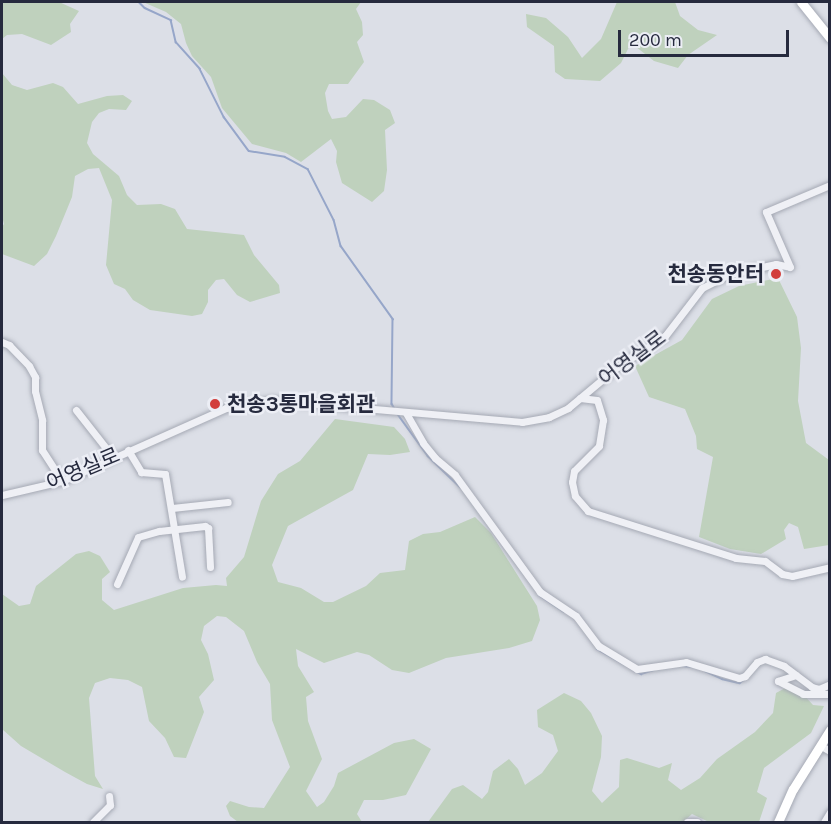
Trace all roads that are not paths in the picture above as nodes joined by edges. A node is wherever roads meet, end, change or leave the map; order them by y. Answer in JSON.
{"nodes":[{"id":1,"x":801,"y":2,"type":"edge"},
{"id":2,"x":830,"y":38,"type":"edge"},
{"id":3,"x":830,"y":185,"type":"edge"},
{"id":4,"x":2,"y":342,"type":"edge"},
{"id":5,"x":580,"y":398,"type":"junction"},
{"id":6,"x":76,"y":410,"type":"dead end"},
{"id":7,"x":405,"y":412,"type":"junction"},
{"id":8,"x":128,"y":450,"type":"junction"},
{"id":9,"x":113,"y":457,"type":"junction"},
{"id":10,"x":62,"y":481,"type":"junction"},
{"id":11,"x":2,"y":494,"type":"edge"},
{"id":12,"x":228,"y":502,"type":"dead end"},
{"id":13,"x":172,"y":508,"type":"junction"},
{"id":14,"x":175,"y":529,"type":"junction"},
{"id":15,"x":210,"y":567,"type":"dead end"},
{"id":16,"x":830,"y":567,"type":"edge"},
{"id":17,"x":182,"y":577,"type":"dead end"},
{"id":18,"x":117,"y":584,"type":"dead end"},
{"id":19,"x":796,"y":675,"type":"junction"},
{"id":20,"x":830,"y":684,"type":"edge"},
{"id":21,"x":830,"y":694,"type":"edge"},
{"id":22,"x":830,"y":730,"type":"edge"},
{"id":23,"x":821,"y":746,"type":"junction"},
{"id":24,"x":830,"y":751,"type":"edge"},
{"id":25,"x":110,"y":796,"type":"dead end"},
{"id":26,"x":830,"y":812,"type":"edge"},
{"id":27,"x":93,"y":822,"type":"edge"},
{"id":28,"x":687,"y":822,"type":"edge"},
{"id":29,"x":697,"y":822,"type":"edge"},
{"id":30,"x":778,"y":822,"type":"edge"},
{"id":31,"x":824,"y":822,"type":"edge"}],
"edges":[{"from":1,"to":2,"type":"street"},
{"from":3,"to":5,"type":"street","name":"어영실로"},
{"from":4,"to":10,"type":"street"},
{"from":5,"to":7,"type":"street","name":"어영실로"},
{"from":5,"to":16,"type":"street"},
{"from":6,"to":9,"type":"street"},
{"from":7,"to":8,"type":"street","name":"어영실로"},
{"from":7,"to":19,"type":"street"},
{"from":8,"to":9,"type":"street","name":"어영실로"},
{"from":8,"to":13,"type":"street","name":"어영실로"},
{"from":9,"to":10,"type":"street","name":"어영실로"},
{"from":10,"to":11,"type":"street","name":"어영실로"},
{"from":12,"to":13,"type":"street"},
{"from":13,"to":14,"type":"street","name":"어영실로"},
{"from":14,"to":15,"type":"street"},
{"from":14,"to":17,"type":"street","name":"어영실로"},
{"from":14,"to":18,"type":"street"},
{"from":19,"to":20,"type":"street"},
{"from":19,"to":21,"type":"street"},
{"from":22,"to":23,"type":"street"},
{"from":23,"to":24,"type":"street"},
{"from":23,"to":30,"type":"street"},
{"from":25,"to":27,"type":"street"},
{"from":26,"to":31,"type":"street"},
{"from":28,"to":29,"type":"street"}]}
